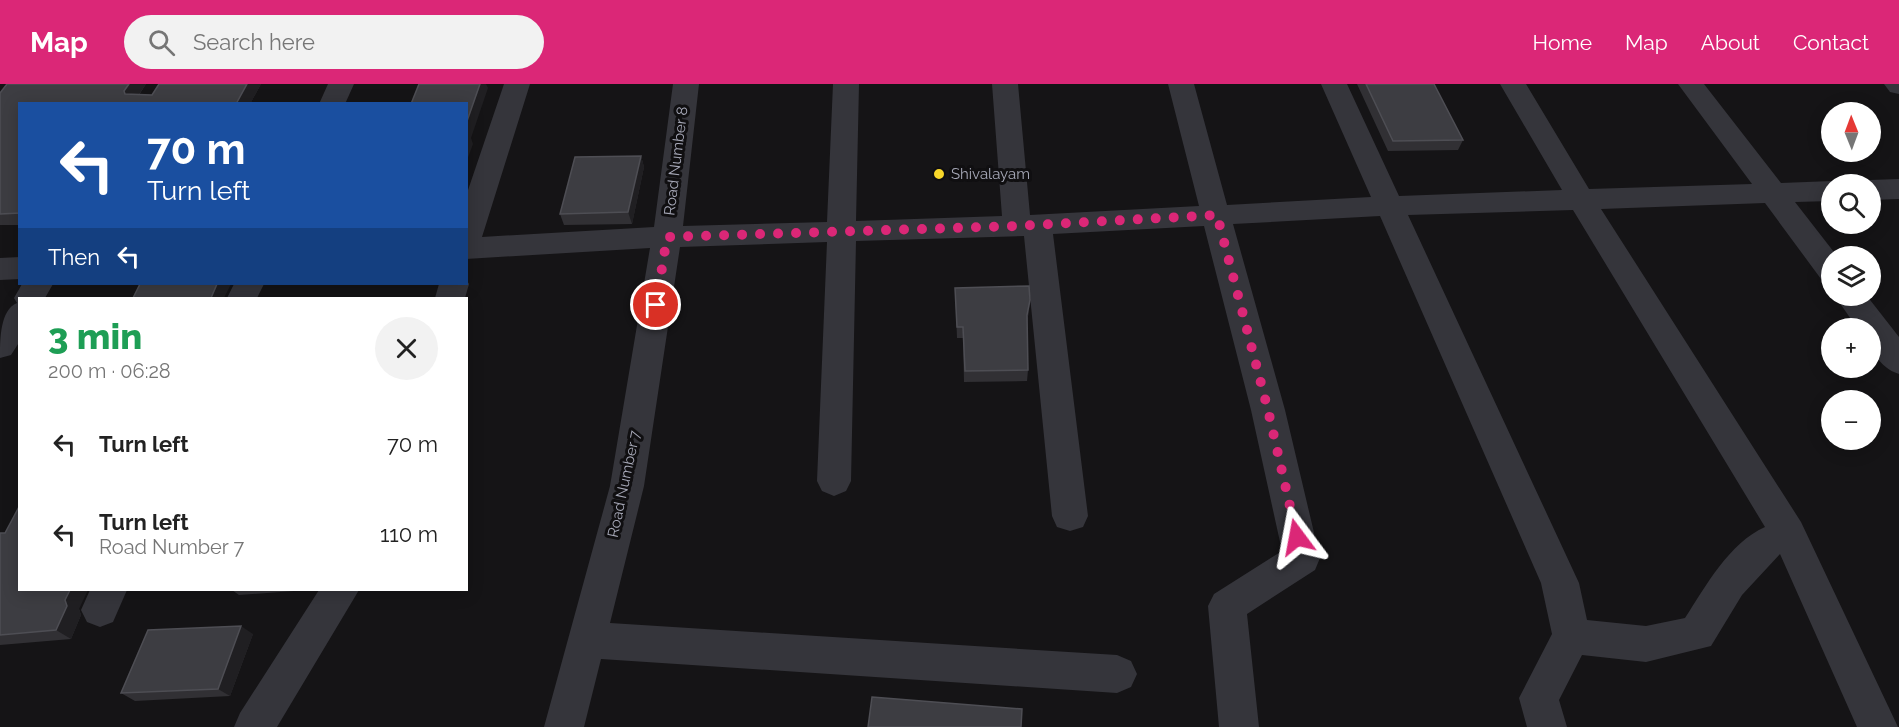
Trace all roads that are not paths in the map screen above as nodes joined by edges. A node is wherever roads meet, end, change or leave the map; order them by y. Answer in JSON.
{"nodes":[{"id":1,"x":341,"y":84,"type":"edge"},
{"id":2,"x":517,"y":84,"type":"edge"},
{"id":3,"x":686,"y":84,"type":"edge"},
{"id":4,"x":846,"y":84,"type":"edge"},
{"id":5,"x":1005,"y":84,"type":"edge"},
{"id":6,"x":1181,"y":84,"type":"edge"},
{"id":7,"x":1334,"y":84,"type":"edge"},
{"id":8,"x":1513,"y":84,"type":"edge"},
{"id":9,"x":1691,"y":84,"type":"edge"},
{"id":10,"x":333,"y":102,"type":"edge"},
{"id":11,"x":1899,"y":189,"type":"edge"},
{"id":12,"x":1881,"y":190,"type":"edge"},
{"id":13,"x":1821,"y":192,"type":"edge"},
{"id":14,"x":1773,"y":194,"type":"junction"},
{"id":15,"x":1582,"y":201,"type":"junction"},
{"id":16,"x":1388,"y":206,"type":"junction"},
{"id":17,"x":1217,"y":215,"type":"junction"},
{"id":18,"x":1027,"y":226,"type":"junction"},
{"id":19,"x":842,"y":232,"type":"junction"},
{"id":20,"x":468,"y":235,"type":"edge"},
{"id":21,"x":667,"y":237,"type":"junction"},
{"id":22,"x":468,"y":248,"type":"edge"},
{"id":23,"x":1821,"y":257,"type":"edge"},
{"id":24,"x":18,"y":268,"type":"edge"},
{"id":25,"x":0,"y":269,"type":"edge"},
{"id":26,"x":1858,"y":306,"type":"edge"},
{"id":27,"x":18,"y":317,"type":"edge"},
{"id":28,"x":0,"y":346,"type":"edge"},
{"id":29,"x":1899,"y":361,"type":"edge"},
{"id":30,"x":834,"y":481,"type":"dead end"},
{"id":31,"x":1070,"y":516,"type":"dead end"},
{"id":32,"x":1788,"y":533,"type":"junction"},
{"id":33,"x":339,"y":591,"type":"edge"},
{"id":34,"x":1572,"y":636,"type":"junction"},
{"id":35,"x":586,"y":640,"type":"junction"},
{"id":36,"x":1117,"y":674,"type":"dead end"},
{"id":37,"x":254,"y":727,"type":"edge"},
{"id":38,"x":564,"y":727,"type":"edge"},
{"id":39,"x":1239,"y":727,"type":"edge"},
{"id":40,"x":1547,"y":727,"type":"edge"},
{"id":41,"x":1878,"y":727,"type":"edge"}],
"edges":[{"from":1,"to":10,"type":"street"},
{"from":2,"to":20,"type":"street"},
{"from":3,"to":21,"type":"street","name":"Road Number 8"},
{"from":4,"to":19,"type":"street"},
{"from":5,"to":18,"type":"street"},
{"from":6,"to":17,"type":"street"},
{"from":7,"to":16,"type":"street"},
{"from":8,"to":15,"type":"street"},
{"from":9,"to":14,"type":"street"},
{"from":11,"to":12,"type":"street"},
{"from":13,"to":14,"type":"street"},
{"from":14,"to":15,"type":"street"},
{"from":14,"to":23,"type":"street"},
{"from":15,"to":16,"type":"street"},
{"from":15,"to":32,"type":"street"},
{"from":16,"to":17,"type":"street"},
{"from":16,"to":34,"type":"street"},
{"from":17,"to":18,"type":"street"},
{"from":17,"to":39,"type":"street"},
{"from":18,"to":19,"type":"street"},
{"from":18,"to":31,"type":"street"},
{"from":19,"to":21,"type":"street"},
{"from":19,"to":30,"type":"street"},
{"from":21,"to":22,"type":"street"},
{"from":21,"to":35,"type":"street","name":"Road Number 7"},
{"from":24,"to":25,"type":"street"},
{"from":26,"to":29,"type":"street"},
{"from":27,"to":28,"type":"street"},
{"from":32,"to":34,"type":"street"},
{"from":32,"to":41,"type":"street"},
{"from":33,"to":37,"type":"street"},
{"from":34,"to":40,"type":"street"},
{"from":35,"to":36,"type":"street"},
{"from":35,"to":38,"type":"street","name":"Road Number 7"}]}
